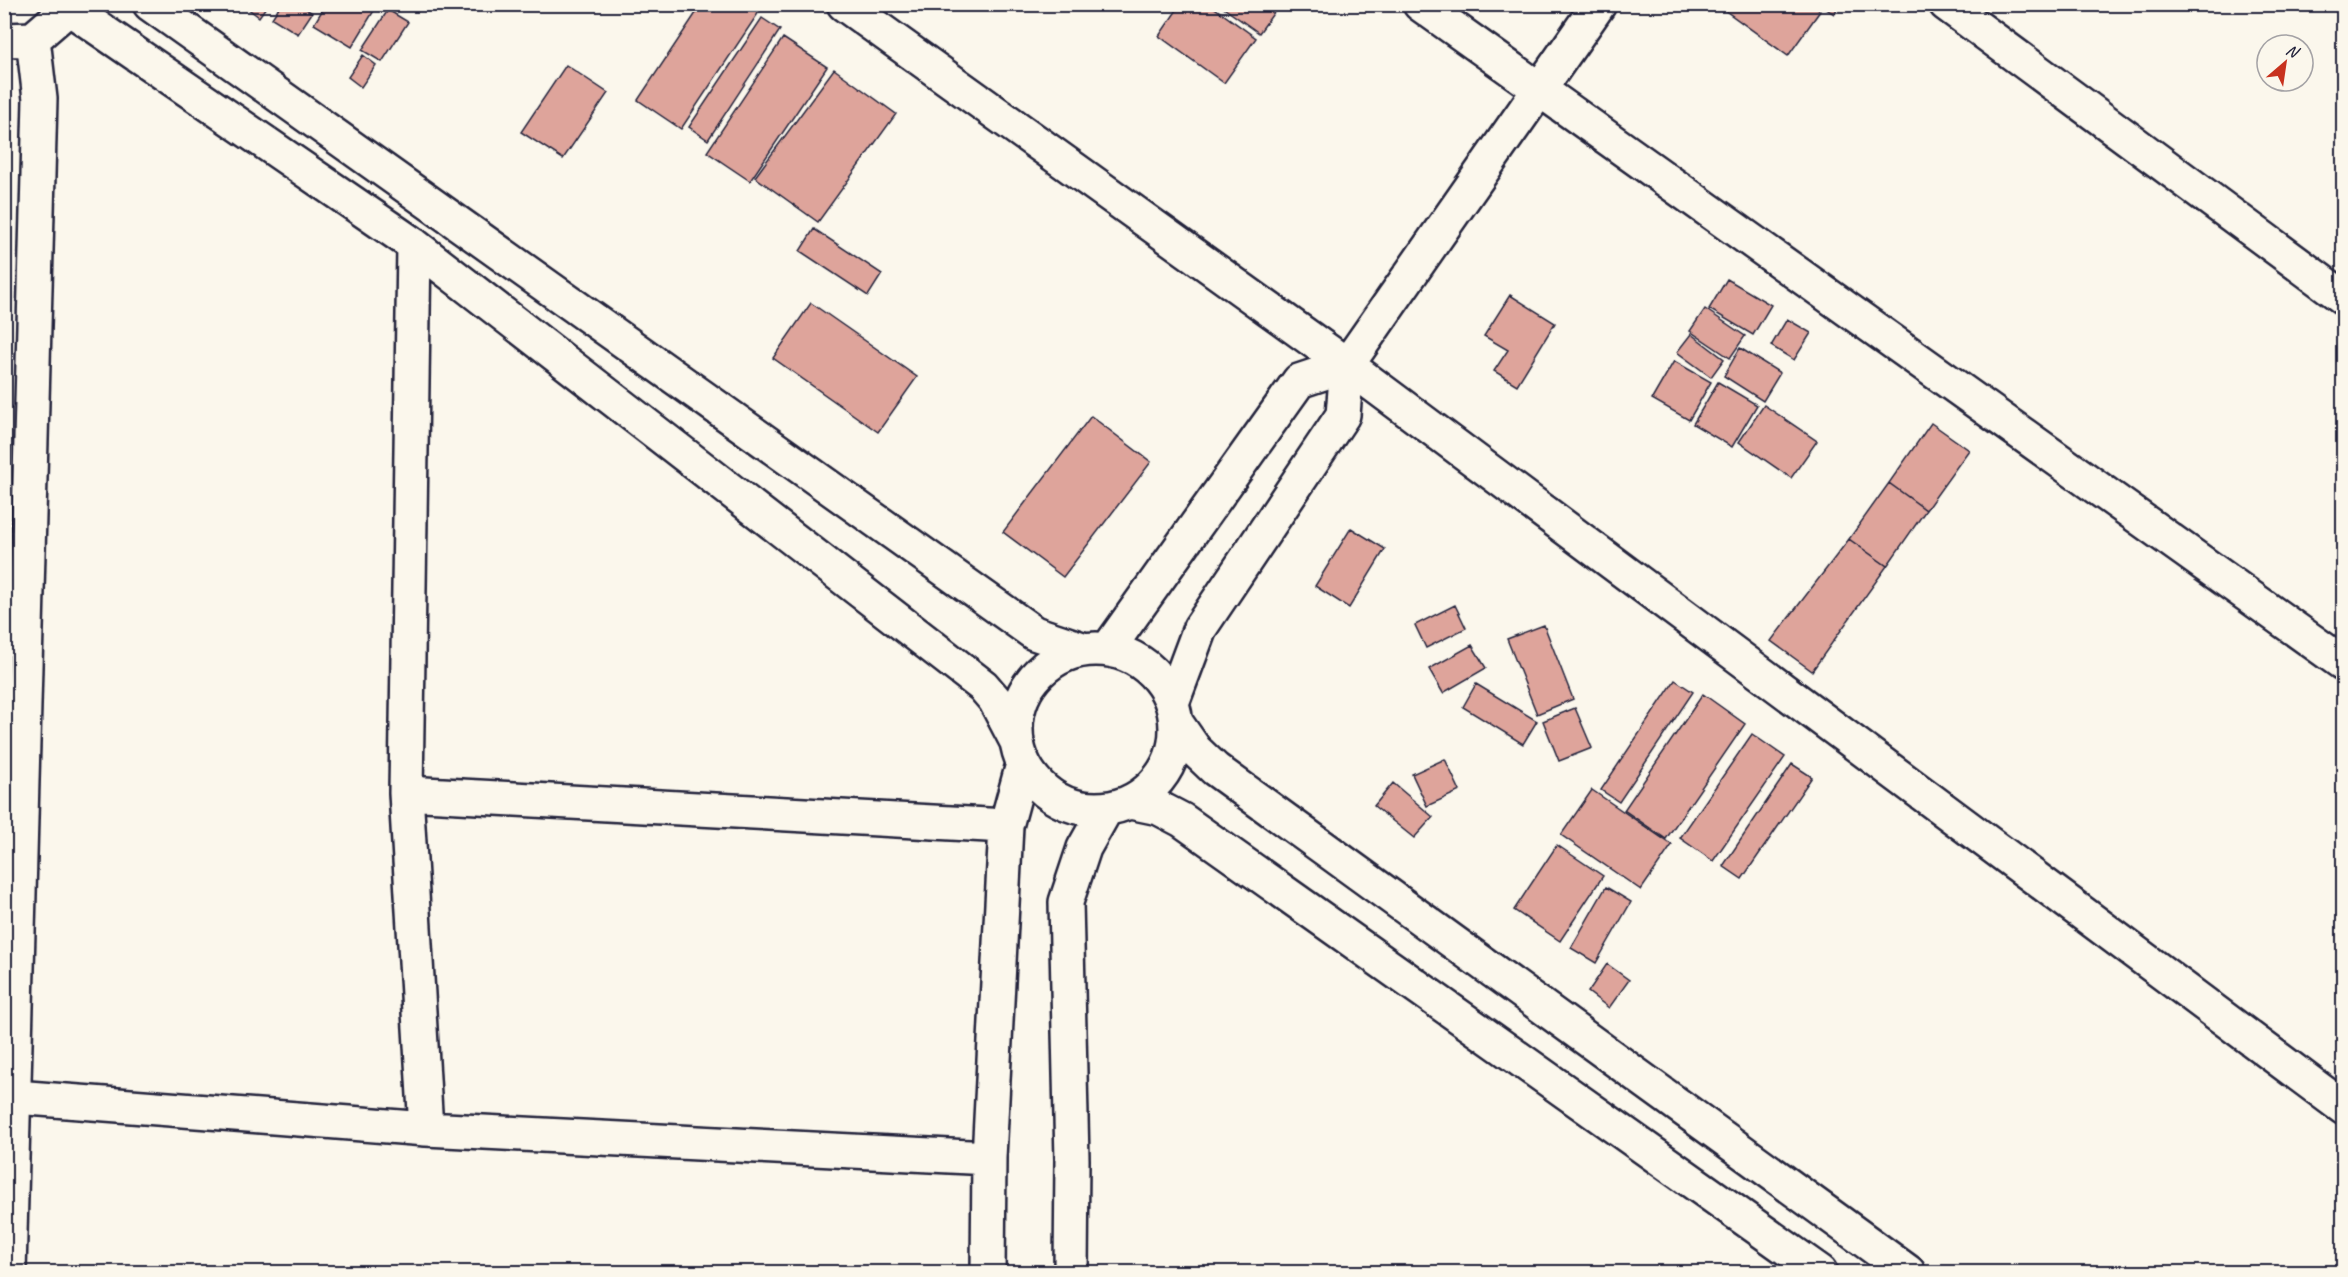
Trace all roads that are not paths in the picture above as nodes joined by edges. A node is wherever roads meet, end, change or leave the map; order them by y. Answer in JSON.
{"nodes":[{"id":1,"x":150,"y":4,"type":"edge"},
{"id":2,"x":844,"y":4,"type":"edge"},
{"id":3,"x":1420,"y":4,"type":"edge"},
{"id":4,"x":1599,"y":4,"type":"edge"},
{"id":5,"x":1946,"y":4,"type":"edge"},
{"id":6,"x":69,"y":6,"type":"edge"},
{"id":7,"x":19,"y":40,"type":"edge"},
{"id":8,"x":1540,"y":91,"type":"junction"},
{"id":9,"x":414,"y":245,"type":"junction"},
{"id":10,"x":2343,"y":298,"type":"edge"},
{"id":11,"x":1347,"y":365,"type":"junction"},
{"id":12,"x":1095,"y":649,"type":"junction"},
{"id":13,"x":2343,"y":662,"type":"edge"},
{"id":14,"x":1175,"y":713,"type":"junction"},
{"id":15,"x":1019,"y":752,"type":"junction"},
{"id":16,"x":406,"y":793,"type":"junction"},
{"id":17,"x":1118,"y":805,"type":"junction"},
{"id":18,"x":1006,"y":826,"type":"junction"},
{"id":19,"x":15,"y":1097,"type":"junction"},
{"id":20,"x":2343,"y":1108,"type":"edge"},
{"id":21,"x":426,"y":1129,"type":"junction"},
{"id":22,"x":989,"y":1158,"type":"junction"},
{"id":23,"x":9,"y":1272,"type":"edge"},
{"id":24,"x":988,"y":1272,"type":"edge"},
{"id":25,"x":1071,"y":1272,"type":"edge"},
{"id":26,"x":1820,"y":1272,"type":"edge"},
{"id":27,"x":1908,"y":1272,"type":"edge"}],
"edges":[{"from":1,"to":12,"type":"street"},
{"from":2,"to":11,"type":"street"},
{"from":3,"to":8,"type":"street"},
{"from":4,"to":8,"type":"street"},
{"from":5,"to":10,"type":"street"},
{"from":6,"to":7,"type":"street"},
{"from":6,"to":9,"type":"street"},
{"from":7,"to":19,"type":"street"},
{"from":8,"to":11,"type":"street"},
{"from":8,"to":13,"type":"street"},
{"from":9,"to":15,"type":"street"},
{"from":9,"to":16,"type":"street"},
{"from":11,"to":12,"type":"street"},
{"from":11,"to":14,"type":"street"},
{"from":11,"to":20,"type":"street"},
{"from":12,"to":14,"type":"street"},
{"from":12,"to":15,"type":"street"},
{"from":14,"to":17,"type":"street"},
{"from":14,"to":27,"type":"street"},
{"from":15,"to":17,"type":"street"},
{"from":15,"to":18,"type":"street"},
{"from":16,"to":18,"type":"street"},
{"from":16,"to":21,"type":"street"},
{"from":17,"to":25,"type":"street"},
{"from":17,"to":26,"type":"street"},
{"from":18,"to":22,"type":"street"},
{"from":19,"to":21,"type":"street"},
{"from":19,"to":23,"type":"street"},
{"from":21,"to":22,"type":"street"},
{"from":22,"to":24,"type":"street"}]}
